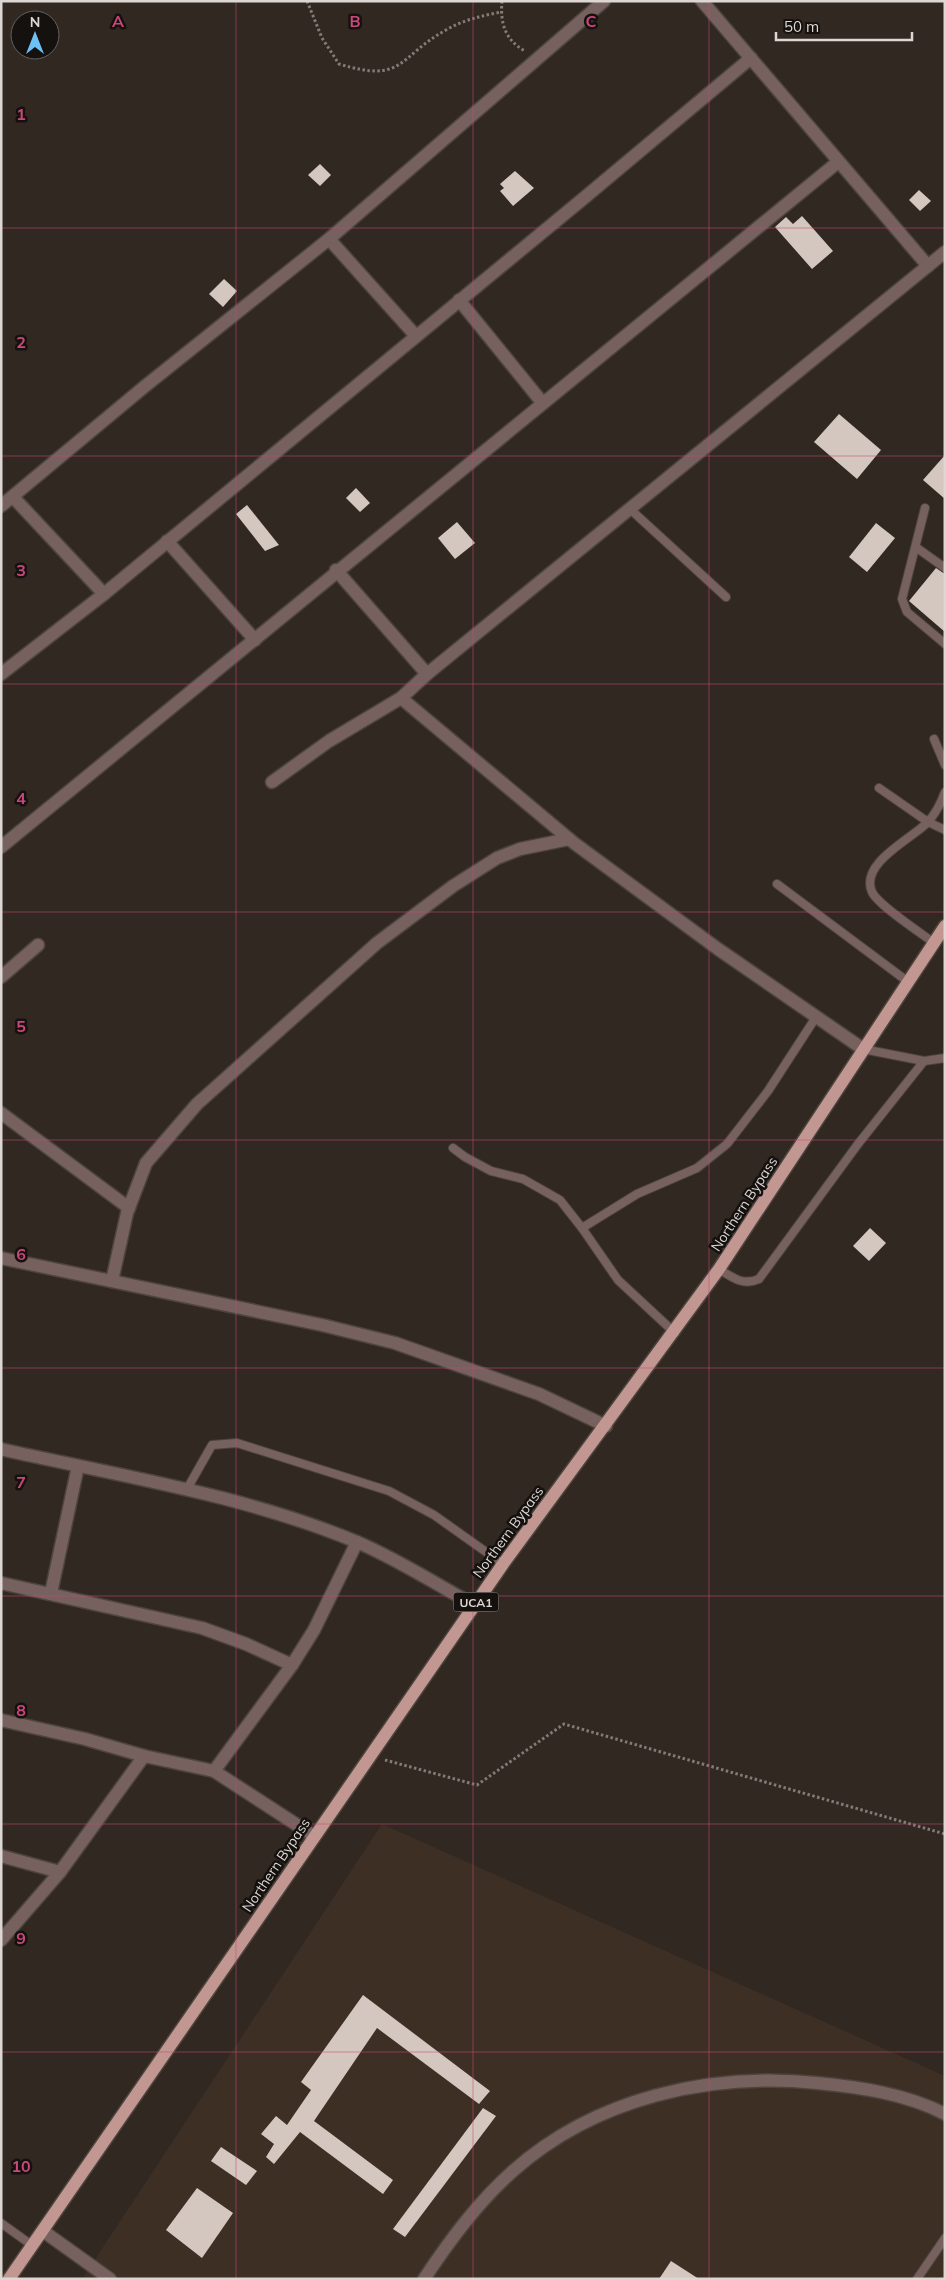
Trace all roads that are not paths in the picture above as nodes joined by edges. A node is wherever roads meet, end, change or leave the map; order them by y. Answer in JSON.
{"nodes":[{"id":1,"x":604,"y":1,"type":"edge"},
{"id":2,"x":702,"y":1,"type":"edge"},
{"id":3,"x":752,"y":58,"type":"junction"},
{"id":4,"x":838,"y":162,"type":"junction"},
{"id":5,"x":329,"y":239,"type":"junction"},
{"id":6,"x":945,"y":252,"type":"edge"},
{"id":7,"x":928,"y":266,"type":"junction"},
{"id":8,"x":459,"y":300,"type":"junction"},
{"id":9,"x":416,"y":336,"type":"junction"},
{"id":10,"x":541,"y":402,"type":"junction"},
{"id":11,"x":13,"y":497,"type":"junction"},
{"id":12,"x":1,"y":506,"type":"edge"},
{"id":13,"x":925,"y":508,"type":"dead end"},
{"id":14,"x":630,"y":509,"type":"junction"},
{"id":15,"x":167,"y":541,"type":"junction"},
{"id":16,"x":917,"y":548,"type":"junction"},
{"id":17,"x":945,"y":568,"type":"edge"},
{"id":18,"x":336,"y":570,"type":"junction"},
{"id":19,"x":104,"y":594,"type":"junction"},
{"id":20,"x":726,"y":597,"type":"dead end"},
{"id":21,"x":255,"y":640,"type":"junction"},
{"id":22,"x":945,"y":644,"type":"edge"},
{"id":23,"x":1,"y":674,"type":"edge"},
{"id":24,"x":427,"y":674,"type":"junction"},
{"id":25,"x":401,"y":698,"type":"junction"},
{"id":26,"x":934,"y":739,"type":"dead end"},
{"id":27,"x":945,"y":765,"type":"edge"},
{"id":28,"x":272,"y":782,"type":"dead end"},
{"id":29,"x":879,"y":788,"type":"dead end"},
{"id":30,"x":945,"y":792,"type":"edge"},
{"id":31,"x":928,"y":822,"type":"junction"},
{"id":32,"x":945,"y":830,"type":"edge"},
{"id":33,"x":569,"y":839,"type":"junction"},
{"id":34,"x":1,"y":847,"type":"edge"},
{"id":35,"x":777,"y":884,"type":"dead end"},
{"id":36,"x":945,"y":926,"type":"edge"},
{"id":37,"x":934,"y":943,"type":"junction"},
{"id":38,"x":38,"y":945,"type":"dead end"},
{"id":39,"x":1,"y":978,"type":"edge"},
{"id":40,"x":907,"y":981,"type":"junction"},
{"id":41,"x":816,"y":1017,"type":"junction"},
{"id":42,"x":863,"y":1049,"type":"junction"},
{"id":43,"x":945,"y":1058,"type":"edge"},
{"id":44,"x":924,"y":1061,"type":"junction"},
{"id":45,"x":1,"y":1113,"type":"edge"},
{"id":46,"x":453,"y":1148,"type":"dead end"},
{"id":47,"x":129,"y":1208,"type":"junction"},
{"id":48,"x":582,"y":1228,"type":"junction"},
{"id":49,"x":1,"y":1258,"type":"edge"},
{"id":50,"x":719,"y":1269,"type":"junction"},
{"id":51,"x":112,"y":1281,"type":"junction"},
{"id":52,"x":675,"y":1332,"type":"junction"},
{"id":53,"x":606,"y":1426,"type":"junction"},
{"id":54,"x":1,"y":1450,"type":"edge"},
{"id":55,"x":78,"y":1466,"type":"junction"},
{"id":56,"x":187,"y":1489,"type":"junction"},
{"id":57,"x":357,"y":1542,"type":"junction"},
{"id":58,"x":503,"y":1564,"type":"junction"},
{"id":59,"x":1,"y":1583,"type":"edge"},
{"id":60,"x":50,"y":1593,"type":"junction"},
{"id":61,"x":474,"y":1605,"type":"junction"},
{"id":62,"x":292,"y":1665,"type":"junction"},
{"id":63,"x":1,"y":1720,"type":"edge"},
{"id":64,"x":144,"y":1756,"type":"junction"},
{"id":65,"x":214,"y":1770,"type":"junction"},
{"id":66,"x":314,"y":1836,"type":"junction"},
{"id":67,"x":1,"y":1856,"type":"edge"},
{"id":68,"x":60,"y":1872,"type":"junction"},
{"id":69,"x":1,"y":1940,"type":"edge"},
{"id":70,"x":945,"y":2114,"type":"edge"},
{"id":71,"x":1,"y":2223,"type":"edge"},
{"id":72,"x":43,"y":2231,"type":"junction"},
{"id":73,"x":945,"y":2238,"type":"edge"},
{"id":74,"x":33,"y":2246,"type":"junction"},
{"id":75,"x":9,"y":2279,"type":"edge"},
{"id":76,"x":110,"y":2279,"type":"edge"},
{"id":77,"x":424,"y":2279,"type":"edge"},
{"id":78,"x":917,"y":2279,"type":"edge"}],
"edges":[{"from":1,"to":5,"type":"street"},
{"from":2,"to":3,"type":"street"},
{"from":3,"to":4,"type":"street"},
{"from":3,"to":8,"type":"street"},
{"from":4,"to":7,"type":"street"},
{"from":4,"to":10,"type":"street"},
{"from":5,"to":9,"type":"street"},
{"from":5,"to":11,"type":"street"},
{"from":6,"to":7,"type":"street"},
{"from":7,"to":14,"type":"street"},
{"from":8,"to":9,"type":"street"},
{"from":8,"to":10,"type":"street"},
{"from":9,"to":15,"type":"street"},
{"from":10,"to":18,"type":"street"},
{"from":11,"to":12,"type":"street"},
{"from":11,"to":19,"type":"street"},
{"from":13,"to":16,"type":"lane"},
{"from":14,"to":20,"type":"lane"},
{"from":14,"to":24,"type":"street"},
{"from":15,"to":19,"type":"street"},
{"from":15,"to":21,"type":"street"},
{"from":16,"to":17,"type":"lane"},
{"from":16,"to":22,"type":"lane"},
{"from":18,"to":21,"type":"street"},
{"from":18,"to":24,"type":"street"},
{"from":19,"to":23,"type":"street"},
{"from":21,"to":34,"type":"street"},
{"from":24,"to":25,"type":"street"},
{"from":25,"to":28,"type":"street"},
{"from":25,"to":33,"type":"street"},
{"from":26,"to":27,"type":"lane"},
{"from":29,"to":31,"type":"lane"},
{"from":30,"to":31,"type":"lane"},
{"from":31,"to":32,"type":"lane"},
{"from":31,"to":37,"type":"lane"},
{"from":33,"to":41,"type":"street"},
{"from":33,"to":47,"type":"street"},
{"from":35,"to":40,"type":"lane"},
{"from":36,"to":37,"type":"main road","name":"Northern Bypass","number":"UCA1"},
{"from":37,"to":40,"type":"main road","name":"Northern Bypass","number":"UCA1"},
{"from":38,"to":39,"type":"street"},
{"from":40,"to":42,"type":"main road","name":"Northern Bypass","number":"UCA1"},
{"from":41,"to":42,"type":"street"},
{"from":41,"to":48,"type":"lane"},
{"from":42,"to":44,"type":"lane"},
{"from":42,"to":50,"type":"main road","name":"Northern Bypass","number":"UCA1"},
{"from":43,"to":44,"type":"lane"},
{"from":44,"to":50,"type":"lane"},
{"from":45,"to":47,"type":"street"},
{"from":46,"to":48,"type":"lane"},
{"from":47,"to":51,"type":"street"},
{"from":48,"to":52,"type":"lane"},
{"from":49,"to":51,"type":"street"},
{"from":50,"to":52,"type":"main road","name":"Northern Bypass","number":"UCA1"},
{"from":51,"to":53,"type":"street"},
{"from":52,"to":53,"type":"main road","name":"Northern Bypass","number":"UCA1"},
{"from":53,"to":58,"type":"main road","name":"Northern Bypass","number":"UCA1"},
{"from":54,"to":55,"type":"street"},
{"from":55,"to":56,"type":"street"},
{"from":55,"to":60,"type":"street"},
{"from":56,"to":57,"type":"street"},
{"from":56,"to":58,"type":"lane"},
{"from":57,"to":61,"type":"street"},
{"from":57,"to":62,"type":"street"},
{"from":58,"to":61,"type":"main road","name":"Northern Bypass","number":"UCA1"},
{"from":59,"to":60,"type":"street"},
{"from":60,"to":62,"type":"street"},
{"from":61,"to":66,"type":"main road","name":"Northern Bypass","number":"UCA1"},
{"from":62,"to":65,"type":"street"},
{"from":63,"to":64,"type":"street"},
{"from":64,"to":65,"type":"street"},
{"from":64,"to":68,"type":"street"},
{"from":65,"to":66,"type":"street"},
{"from":66,"to":72,"type":"main road","name":"Northern Bypass","number":"UCA1"},
{"from":67,"to":68,"type":"street"},
{"from":68,"to":69,"type":"street"},
{"from":70,"to":77,"type":"street"},
{"from":71,"to":74,"type":"lane"},
{"from":72,"to":74,"type":"main road","name":"Northern Bypass","number":"UCA1"},
{"from":72,"to":76,"type":"street"},
{"from":73,"to":78,"type":"lane"},
{"from":74,"to":75,"type":"main road","name":"Northern Bypass","number":"UCA1"}]}
